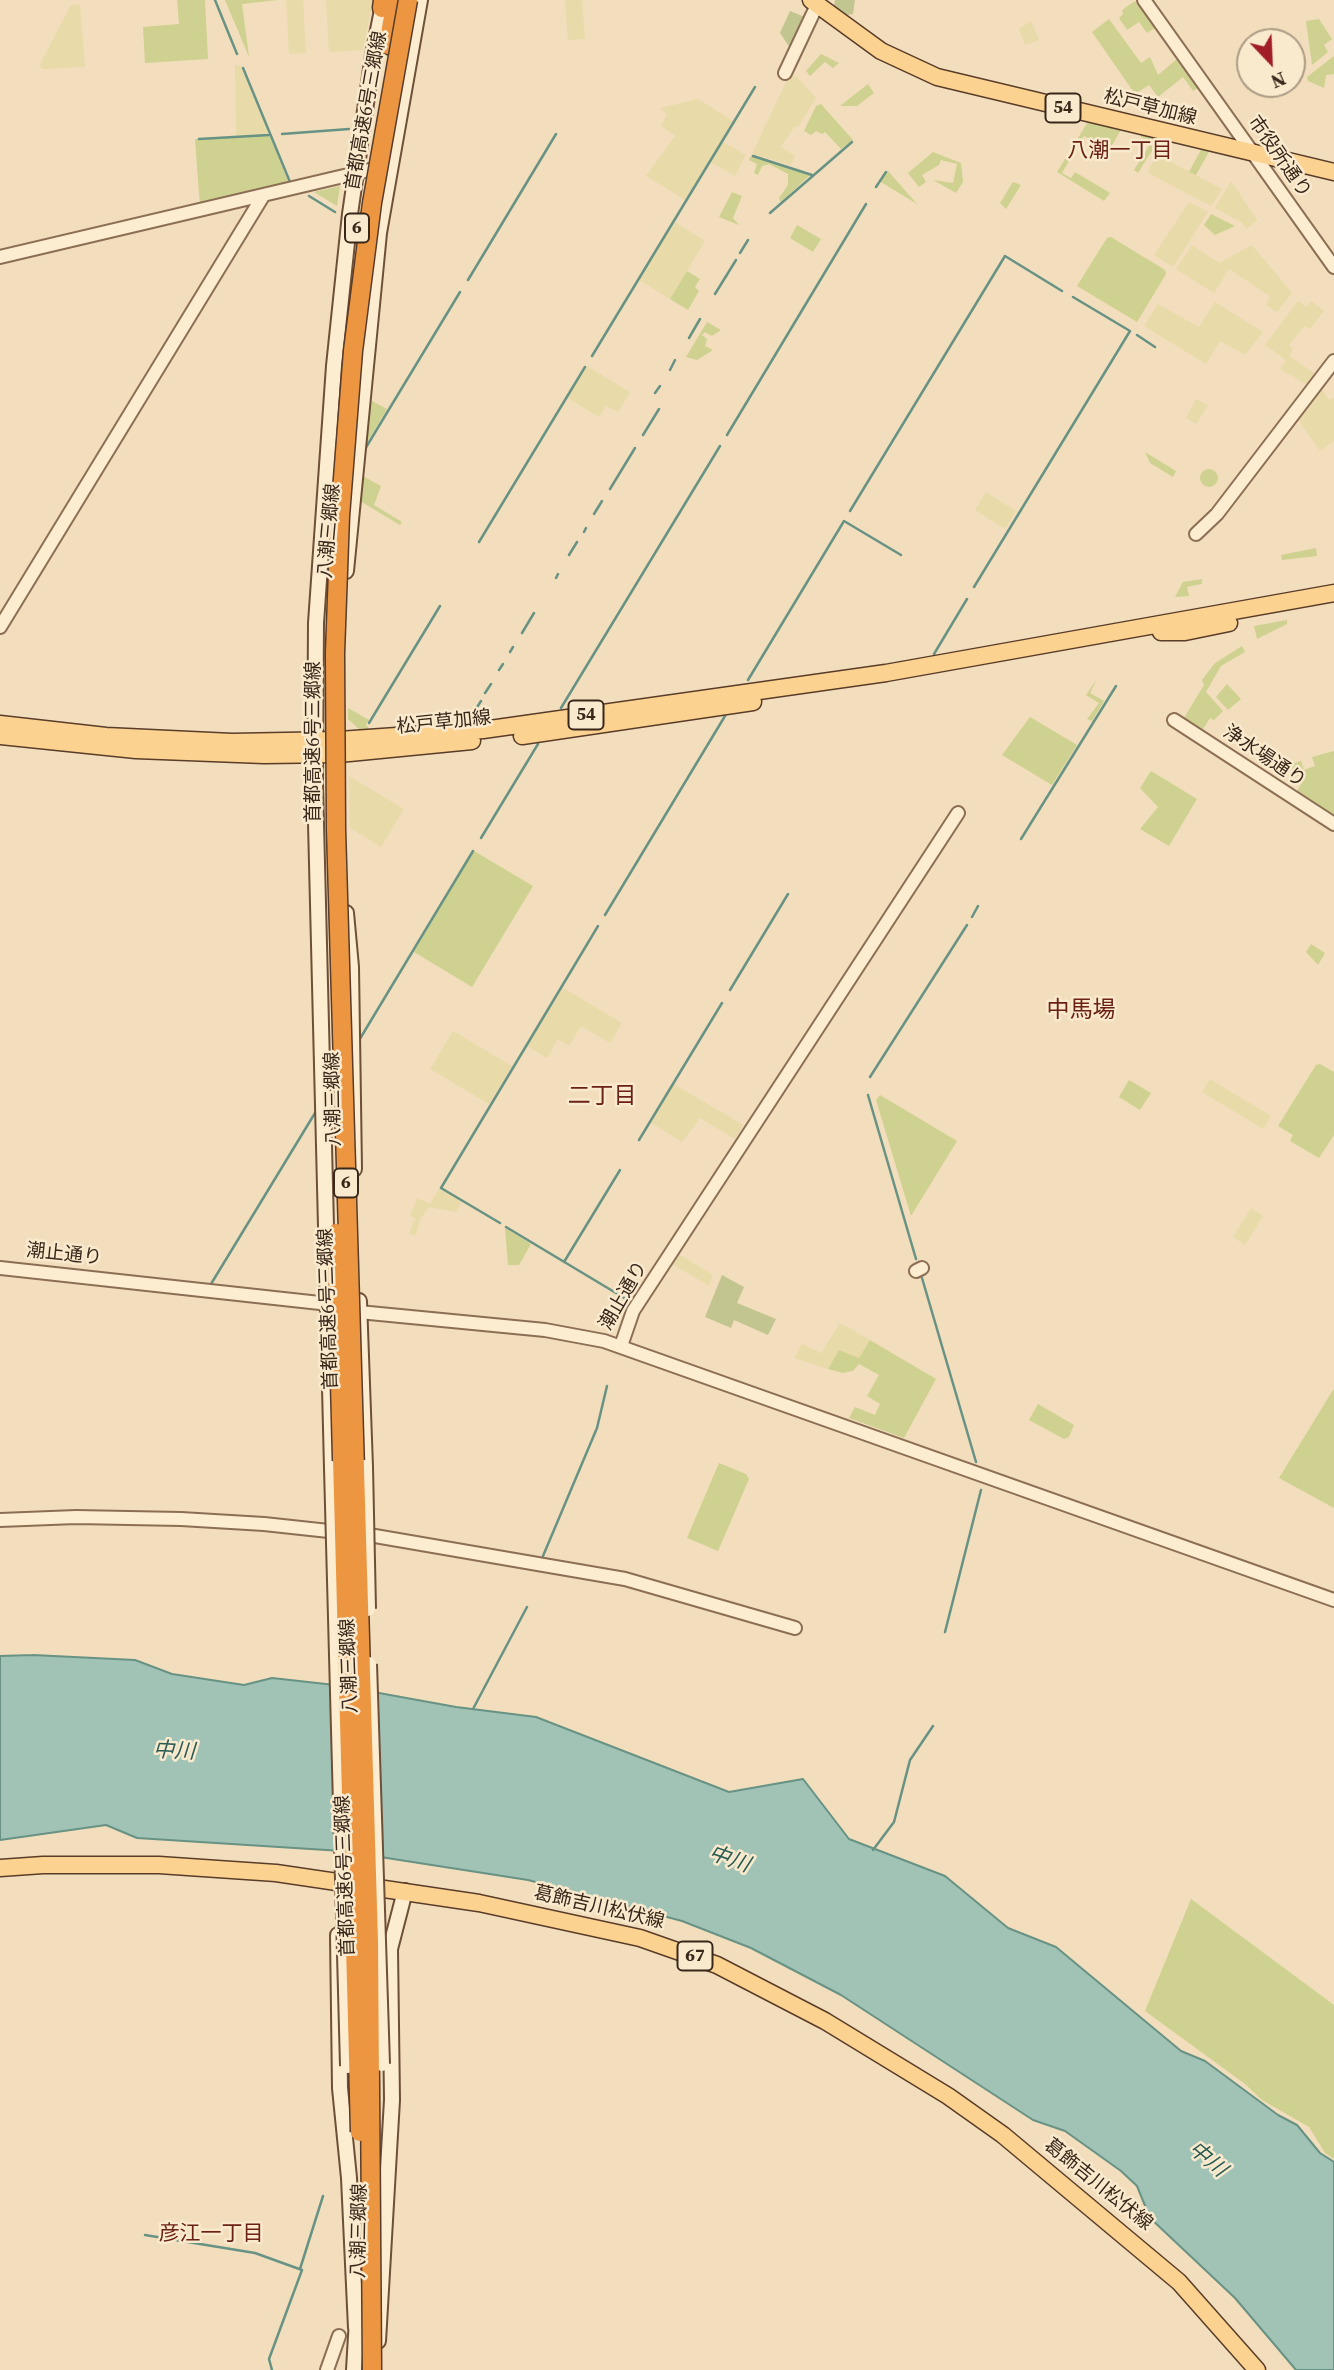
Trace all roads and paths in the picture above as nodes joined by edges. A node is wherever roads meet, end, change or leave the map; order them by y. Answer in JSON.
{"nodes":[{"id":1,"x":408,"y":0,"type":"edge"},
{"id":2,"x":419,"y":0,"type":"edge"},
{"id":3,"x":1144,"y":0,"type":"edge"},
{"id":4,"x":385,"y":2,"type":"edge"},
{"id":5,"x":814,"y":2,"type":"edge"},
{"id":6,"x":785,"y":73,"type":"dead end"},
{"id":7,"x":1254,"y":155,"type":"junction"},
{"id":8,"x":390,"y":165,"type":"junction"},
{"id":9,"x":1334,"y":172,"type":"edge"},
{"id":10,"x":356,"y":175,"type":"junction"},
{"id":11,"x":263,"y":195,"type":"junction"},
{"id":12,"x":0,"y":257,"type":"edge"},
{"id":13,"x":1334,"y":267,"type":"edge"},
{"id":14,"x":371,"y":310,"type":"junction"},
{"id":15,"x":1334,"y":361,"type":"edge"},
{"id":16,"x":334,"y":366,"type":"junction"},
{"id":17,"x":1196,"y":534,"type":"dead end"},
{"id":18,"x":1334,"y":593,"type":"edge"},
{"id":19,"x":1334,"y":603,"type":"edge"},
{"id":20,"x":0,"y":627,"type":"edge"},
{"id":21,"x":1106,"y":634,"type":"junction"},
{"id":22,"x":1174,"y":720,"type":"dead end"},
{"id":23,"x":0,"y":724,"type":"edge"},
{"id":24,"x":0,"y":736,"type":"edge"},
{"id":25,"x":328,"y":747,"type":"junction"},
{"id":26,"x":958,"y":813,"type":"dead end"},
{"id":27,"x":1334,"y":824,"type":"edge"},
{"id":28,"x":0,"y":1268,"type":"edge"},
{"id":29,"x":329,"y":1304,"type":"junction"},
{"id":30,"x":359,"y":1312,"type":"junction"},
{"id":31,"x":621,"y":1346,"type":"junction"},
{"id":32,"x":0,"y":1520,"type":"edge"},
{"id":33,"x":1334,"y":1600,"type":"edge"},
{"id":34,"x":795,"y":1628,"type":"dead end"},
{"id":35,"x":0,"y":1868,"type":"edge"},
{"id":36,"x":337,"y":1882,"type":"junction"},
{"id":37,"x":405,"y":1891,"type":"junction"},
{"id":38,"x":338,"y":2000,"type":"junction"},
{"id":39,"x":389,"y":2000,"type":"junction"},
{"id":40,"x":355,"y":2328,"type":"junction"},
{"id":41,"x":339,"y":2336,"type":"dead end"},
{"id":42,"x":378,"y":2341,"type":"junction"},
{"id":43,"x":327,"y":2370,"type":"edge"},
{"id":44,"x":354,"y":2370,"type":"edge"},
{"id":45,"x":362,"y":2370,"type":"edge"},
{"id":46,"x":372,"y":2370,"type":"edge"},
{"id":47,"x":380,"y":2370,"type":"edge"},
{"id":48,"x":1257,"y":2370,"type":"edge"}],
"edges":[{"from":1,"to":46,"type":"highway","name":"首都高速6号三郷線","number":"6","bridge":true},
{"from":2,"to":8,"type":"main road","name":"八潮三郷線"},
{"from":3,"to":7,"type":"street","name":"市役所通り"},
{"from":4,"to":10,"type":"main road","name":"八潮三郷線"},
{"from":4,"to":45,"type":"highway","name":"首都高速6号三郷線","number":"6","bridge":true},
{"from":5,"to":6,"type":"street"},
{"from":5,"to":7,"type":"main road","name":"松戸草加線","number":"54"},
{"from":7,"to":9,"type":"main road","name":"松戸草加線","number":"54"},
{"from":7,"to":13,"type":"street","name":"市役所通り"},
{"from":8,"to":10,"type":"street"},
{"from":8,"to":14,"type":"main road","name":"八潮三郷線"},
{"from":10,"to":11,"type":"street"},
{"from":10,"to":16,"type":"main road","name":"八潮三郷線"},
{"from":11,"to":12,"type":"street"},
{"from":11,"to":20,"type":"street"},
{"from":14,"to":16,"type":"main road"},
{"from":14,"to":25,"type":"main road","name":"八潮三郷線"},
{"from":15,"to":17,"type":"street"},
{"from":16,"to":25,"type":"main road","name":"八潮三郷線"},
{"from":18,"to":21,"type":"main road","name":"松戸草加線","number":"54"},
{"from":19,"to":21,"type":"main road","name":"松戸草加線","number":"54"},
{"from":21,"to":25,"type":"main road","name":"松戸草加線","number":"54"},
{"from":22,"to":27,"type":"street","name":"浄水場通り"},
{"from":23,"to":25,"type":"main road","name":"松戸草加線","number":"54"},
{"from":24,"to":25,"type":"main road","name":"松戸草加線","number":"54"},
{"from":25,"to":29,"type":"main road","name":"八潮三郷線"},
{"from":25,"to":30,"type":"main road","name":"八潮三郷線"},
{"from":26,"to":31,"type":"street","name":"潮止通り"},
{"from":28,"to":29,"type":"street","name":"潮止通り"},
{"from":29,"to":30,"type":"street","name":"潮止通り"},
{"from":29,"to":40,"type":"main road","name":"八潮三郷線","bridge":true},
{"from":30,"to":31,"type":"street","name":"潮止通り"},
{"from":30,"to":42,"type":"main road","name":"八潮三郷線","bridge":true},
{"from":31,"to":33,"type":"street"},
{"from":32,"to":34,"type":"street"},
{"from":35,"to":36,"type":"main road","name":"葛飾吉川松伏線","number":"67"},
{"from":36,"to":37,"type":"main road","name":"葛飾吉川松伏線","number":"67"},
{"from":36,"to":38,"type":"main road"},
{"from":37,"to":39,"type":"main road"},
{"from":37,"to":48,"type":"main road","name":"葛飾吉川松伏線","number":"67"},
{"from":38,"to":39,"type":"street"},
{"from":38,"to":40,"type":"main road"},
{"from":39,"to":42,"type":"main road"},
{"from":40,"to":44,"type":"main road","name":"八潮三郷線"},
{"from":41,"to":43,"type":"street"},
{"from":42,"to":47,"type":"main road","name":"八潮三郷線"}]}
